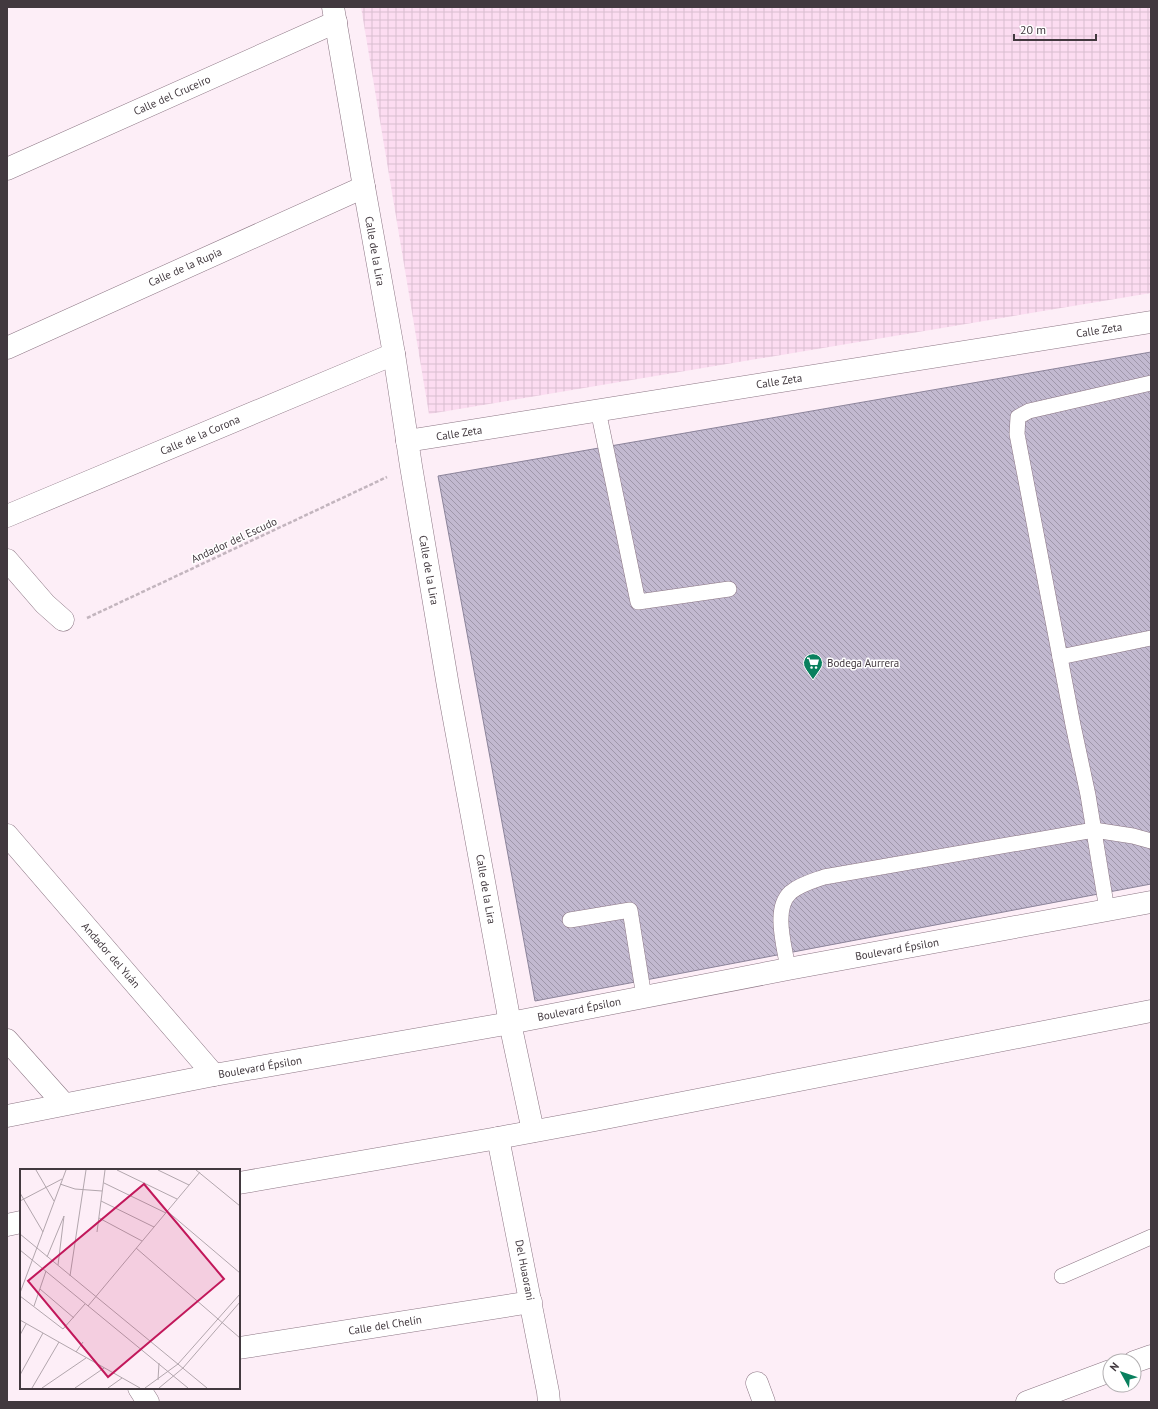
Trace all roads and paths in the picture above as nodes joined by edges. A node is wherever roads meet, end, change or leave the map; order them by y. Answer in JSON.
{"nodes":[{"id":1,"x":335,"y":15,"type":"edge"},
{"id":2,"x":7,"y":169,"type":"edge"},
{"id":3,"x":364,"y":187,"type":"junction"},
{"id":4,"x":1151,"y":322,"type":"edge"},
{"id":5,"x":7,"y":348,"type":"edge"},
{"id":6,"x":394,"y":354,"type":"junction"},
{"id":7,"x":1151,"y":383,"type":"edge"},
{"id":8,"x":598,"y":410,"type":"junction"},
{"id":9,"x":407,"y":441,"type":"junction"},
{"id":10,"x":411,"y":466,"type":"junction"},
{"id":11,"x":7,"y":516,"type":"edge"},
{"id":12,"x":7,"y":560,"type":"edge"},
{"id":13,"x":729,"y":589,"type":"dead end"},
{"id":14,"x":63,"y":620,"type":"joint"},
{"id":15,"x":1151,"y":638,"type":"edge"},
{"id":16,"x":1060,"y":657,"type":"junction"},
{"id":17,"x":1094,"y":830,"type":"junction"},
{"id":18,"x":7,"y":835,"type":"edge"},
{"id":19,"x":1151,"y":841,"type":"edge"},
{"id":20,"x":1151,"y":902,"type":"edge"},
{"id":21,"x":1107,"y":910,"type":"junction"},
{"id":22,"x":570,"y":920,"type":"dead end"},
{"id":23,"x":788,"y":969,"type":"junction"},
{"id":24,"x":644,"y":997,"type":"junction"},
{"id":25,"x":1151,"y":1011,"type":"edge"},
{"id":26,"x":510,"y":1023,"type":"junction"},
{"id":27,"x":7,"y":1040,"type":"edge"},
{"id":28,"x":214,"y":1075,"type":"junction"},
{"id":29,"x":64,"y":1104,"type":"junction"},
{"id":30,"x":7,"y":1116,"type":"edge"},
{"id":31,"x":533,"y":1132,"type":"junction"},
{"id":32,"x":498,"y":1138,"type":"junction"},
{"id":33,"x":240,"y":1183,"type":"edge"},
{"id":34,"x":20,"y":1222,"type":"edge"},
{"id":35,"x":7,"y":1225,"type":"edge"},
{"id":36,"x":1151,"y":1236,"type":"edge"},
{"id":37,"x":1062,"y":1276,"type":"dead end"},
{"id":38,"x":531,"y":1302,"type":"junction"},
{"id":39,"x":240,"y":1348,"type":"edge"},
{"id":40,"x":1102,"y":1376,"type":"edge"},
{"id":41,"x":141,"y":1389,"type":"edge"},
{"id":42,"x":1071,"y":1394,"type":"edge"},
{"id":43,"x":148,"y":1402,"type":"edge"},
{"id":44,"x":549,"y":1402,"type":"edge"},
{"id":45,"x":1027,"y":1402,"type":"edge"}],
"edges":[{"from":1,"to":2,"type":"street","name":"Calle del Cruceiro"},
{"from":1,"to":3,"type":"street","name":"Calle de la Lira"},
{"from":3,"to":5,"type":"street","name":"Calle de la Rupia"},
{"from":3,"to":6,"type":"street","name":"Calle de la Lira"},
{"from":4,"to":8,"type":"street","name":"Calle Zeta"},
{"from":6,"to":9,"type":"street","name":"Calle de la Lira"},
{"from":6,"to":11,"type":"street","name":"Calle de la Corona"},
{"from":7,"to":16,"type":"lane"},
{"from":8,"to":9,"type":"street","name":"Calle Zeta"},
{"from":8,"to":13,"type":"lane"},
{"from":9,"to":10,"type":"street","name":"Calle de la Lira"},
{"from":10,"to":14,"type":"path","name":"Andador del Escudo"},
{"from":10,"to":26,"type":"street","name":"Calle de la Lira"},
{"from":12,"to":14,"type":"street"},
{"from":15,"to":16,"type":"lane"},
{"from":16,"to":17,"type":"lane"},
{"from":17,"to":19,"type":"lane"},
{"from":17,"to":21,"type":"lane"},
{"from":17,"to":23,"type":"lane"},
{"from":18,"to":28,"type":"street","name":"Andador del Yuán"},
{"from":20,"to":21,"type":"street","name":"Boulevard Épsilon"},
{"from":21,"to":23,"type":"street","name":"Boulevard Épsilon"},
{"from":22,"to":24,"type":"lane"},
{"from":23,"to":24,"type":"street","name":"Boulevard Épsilon"},
{"from":24,"to":26,"type":"street","name":"Boulevard Épsilon"},
{"from":25,"to":31,"type":"street"},
{"from":26,"to":28,"type":"street","name":"Boulevard Épsilon"},
{"from":26,"to":31,"type":"street","name":"Calle de la Lira"},
{"from":27,"to":29,"type":"street"},
{"from":28,"to":29,"type":"street","name":"Boulevard Épsilon"},
{"from":29,"to":30,"type":"street","name":"Boulevard Épsilon"},
{"from":31,"to":32,"type":"street"},
{"from":32,"to":33,"type":"street"},
{"from":32,"to":38,"type":"street","name":"Del Huaorani"},
{"from":34,"to":35,"type":"street"},
{"from":36,"to":37,"type":"lane"},
{"from":38,"to":39,"type":"street","name":"Calle del Chelín"},
{"from":38,"to":44,"type":"street","name":"Del Huaorani"},
{"from":40,"to":42,"type":"street"},
{"from":41,"to":43,"type":"street"},
{"from":42,"to":45,"type":"street"}]}
